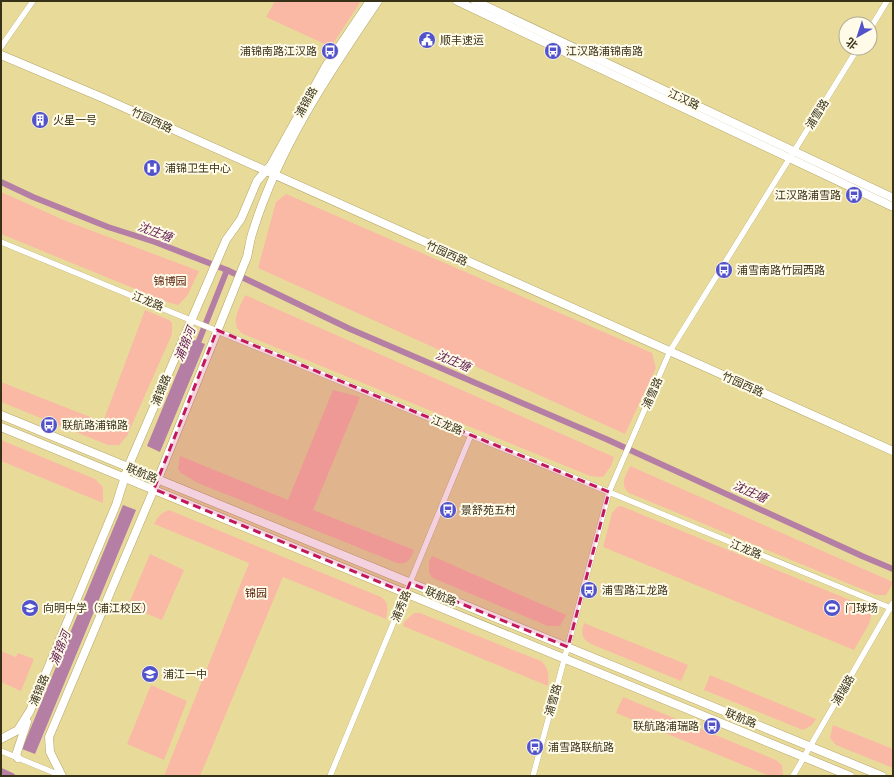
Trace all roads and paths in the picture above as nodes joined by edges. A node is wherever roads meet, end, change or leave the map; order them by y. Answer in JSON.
{"nodes":[{"id":1,"x":33,"y":1,"type":"edge"},
{"id":2,"x":370,"y":1,"type":"edge"},
{"id":3,"x":378,"y":1,"type":"edge"},
{"id":4,"x":457,"y":1,"type":"edge"},
{"id":5,"x":475,"y":1,"type":"edge"},
{"id":6,"x":887,"y":1,"type":"edge"},
{"id":7,"x":878,"y":16,"type":"edge"},
{"id":8,"x":1,"y":47,"type":"edge"},
{"id":9,"x":1,"y":55,"type":"edge"},
{"id":10,"x":853,"y":56,"type":"edge"},
{"id":11,"x":794,"y":151,"type":"junction"},
{"id":12,"x":790,"y":159,"type":"junction"},
{"id":13,"x":266,"y":170,"type":"junction"},
{"id":14,"x":275,"y":176,"type":"junction"},
{"id":15,"x":893,"y":198,"type":"edge"},
{"id":16,"x":893,"y":207,"type":"edge"},
{"id":17,"x":1,"y":242,"type":"edge"},
{"id":18,"x":190,"y":319,"type":"junction"},
{"id":19,"x":216,"y":330,"type":"junction"},
{"id":20,"x":670,"y":351,"type":"junction"},
{"id":21,"x":1,"y":415,"type":"edge"},
{"id":22,"x":1,"y":427,"type":"edge"},
{"id":23,"x":471,"y":435,"type":"junction"},
{"id":24,"x":893,"y":451,"type":"edge"},
{"id":25,"x":131,"y":469,"type":"junction"},
{"id":26,"x":154,"y":478,"type":"junction"},
{"id":27,"x":128,"y":479,"type":"junction"},
{"id":28,"x":151,"y":488,"type":"junction"},
{"id":29,"x":609,"y":492,"type":"junction"},
{"id":30,"x":410,"y":583,"type":"junction"},
{"id":31,"x":406,"y":593,"type":"junction"},
{"id":32,"x":892,"y":607,"type":"edge"},
{"id":33,"x":568,"y":647,"type":"junction"},
{"id":34,"x":565,"y":658,"type":"junction"},
{"id":35,"x":30,"y":711,"type":"junction"},
{"id":36,"x":1,"y":739,"type":"edge"},
{"id":37,"x":810,"y":747,"type":"junction"},
{"id":38,"x":1,"y":752,"type":"edge"},
{"id":39,"x":804,"y":757,"type":"junction"},
{"id":40,"x":18,"y":758,"type":"junction"},
{"id":41,"x":62,"y":776,"type":"edge"},
{"id":42,"x":330,"y":776,"type":"edge"},
{"id":43,"x":533,"y":776,"type":"edge"},
{"id":44,"x":793,"y":776,"type":"edge"},
{"id":45,"x":850,"y":776,"type":"edge"},
{"id":46,"x":882,"y":776,"type":"edge"}],
"edges":[{"from":1,"to":8,"type":"street"},
{"from":2,"to":13,"type":"street","name":"浦锦路"},
{"from":3,"to":14,"type":"street","name":"浦锦路"},
{"from":4,"to":12,"type":"street"},
{"from":5,"to":11,"type":"street","name":"江汉路"},
{"from":6,"to":7,"type":"street"},
{"from":9,"to":13,"type":"street","name":"竹园西路"},
{"from":10,"to":11,"type":"street","name":"浦雪路"},
{"from":11,"to":12,"type":"street","name":"浦雪路"},
{"from":11,"to":15,"type":"street","name":"江汉路"},
{"from":12,"to":16,"type":"street"},
{"from":12,"to":20,"type":"street","name":"浦雪路"},
{"from":13,"to":14,"type":"street","name":"竹园西路"},
{"from":13,"to":18,"type":"street","name":"浦锦路"},
{"from":14,"to":19,"type":"street","name":"浦锦路"},
{"from":14,"to":20,"type":"street","name":"竹园西路"},
{"from":17,"to":18,"type":"street","name":"江龙路"},
{"from":18,"to":19,"type":"street","name":"江龙路"},
{"from":18,"to":25,"type":"street","name":"浦锦路"},
{"from":19,"to":23,"type":"street","name":"江龙路"},
{"from":19,"to":26,"type":"street"},
{"from":20,"to":24,"type":"street","name":"竹园西路"},
{"from":20,"to":29,"type":"street","name":"浦雪路"},
{"from":21,"to":25,"type":"street","name":"联航路"},
{"from":22,"to":27,"type":"street","name":"联航路"},
{"from":23,"to":29,"type":"street","name":"江龙路"},
{"from":23,"to":30,"type":"street","name":"浦秀路"},
{"from":25,"to":26,"type":"street","name":"联航路"},
{"from":25,"to":27,"type":"street","name":"浦锦路"},
{"from":26,"to":28,"type":"street"},
{"from":26,"to":30,"type":"street","name":"联航路"},
{"from":27,"to":28,"type":"street","name":"联航路"},
{"from":27,"to":35,"type":"street","name":"浦锦路"},
{"from":28,"to":31,"type":"street","name":"联航路"},
{"from":28,"to":41,"type":"street"},
{"from":29,"to":32,"type":"street","name":"江龙路"},
{"from":29,"to":33,"type":"street","name":"浦雪路"},
{"from":30,"to":31,"type":"street","name":"浦秀路"},
{"from":30,"to":33,"type":"street","name":"联航路"},
{"from":31,"to":34,"type":"street","name":"联航路"},
{"from":31,"to":42,"type":"street","name":"浦秀路"},
{"from":32,"to":37,"type":"street","name":"浦瑞路"},
{"from":33,"to":34,"type":"street","name":"浦雪路"},
{"from":33,"to":37,"type":"street","name":"联航路"},
{"from":34,"to":39,"type":"street","name":"联航路"},
{"from":34,"to":43,"type":"street","name":"浦雪路"},
{"from":35,"to":36,"type":"street","name":"浦锦路"},
{"from":35,"to":40,"type":"street","name":"浦锦路"},
{"from":37,"to":39,"type":"street","name":"浦瑞路"},
{"from":37,"to":46,"type":"street","name":"联航路"},
{"from":38,"to":40,"type":"street"},
{"from":39,"to":44,"type":"street","name":"浦瑞路"},
{"from":39,"to":45,"type":"street","name":"联航路"},
{"from":40,"to":41,"type":"street"}]}
